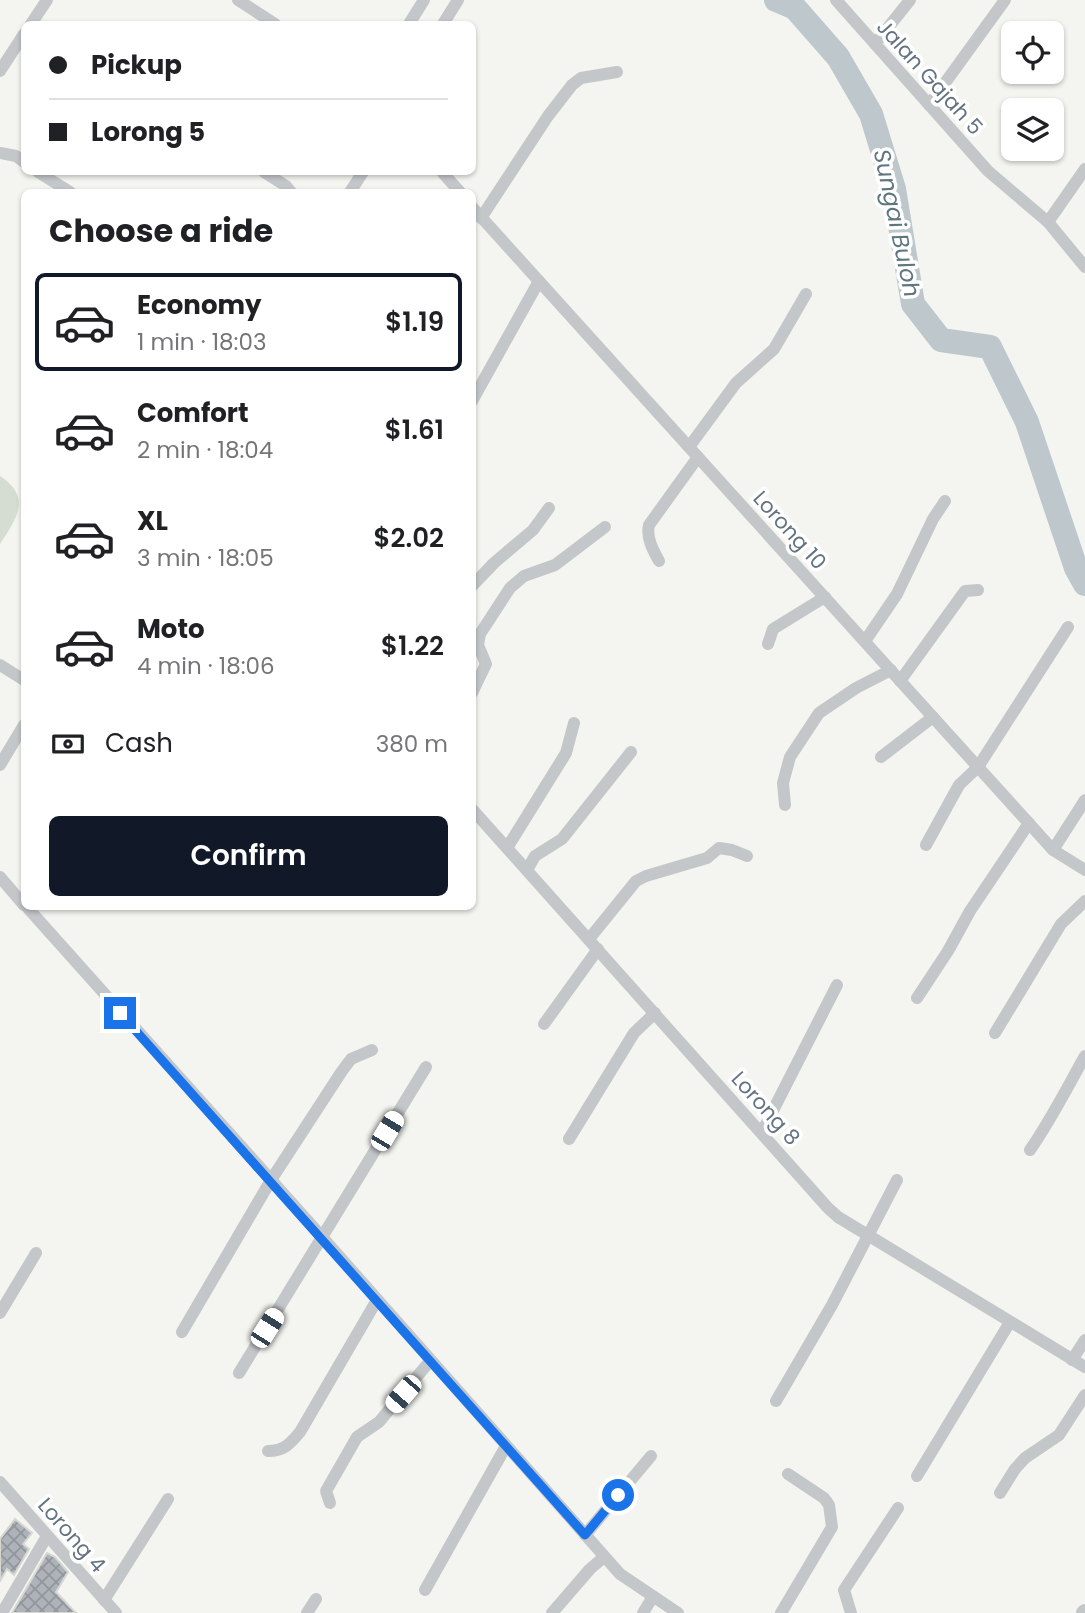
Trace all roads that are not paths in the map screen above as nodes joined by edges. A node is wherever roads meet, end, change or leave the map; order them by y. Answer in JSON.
{"nodes":[{"id":1,"x":47,"y":0,"type":"edge"},
{"id":2,"x":238,"y":0,"type":"edge"},
{"id":3,"x":425,"y":0,"type":"edge"},
{"id":4,"x":458,"y":0,"type":"edge"},
{"id":5,"x":836,"y":0,"type":"edge"},
{"id":6,"x":910,"y":0,"type":"edge"},
{"id":7,"x":1005,"y":0,"type":"edge"},
{"id":8,"x":37,"y":21,"type":"edge"},
{"id":9,"x":270,"y":21,"type":"edge"},
{"id":10,"x":411,"y":21,"type":"edge"},
{"id":11,"x":445,"y":21,"type":"edge"},
{"id":12,"x":21,"y":39,"type":"edge"},
{"id":13,"x":875,"y":44,"type":"junction"},
{"id":14,"x":0,"y":71,"type":"edge"},
{"id":15,"x":617,"y":72,"type":"dead end"},
{"id":16,"x":929,"y":105,"type":"junction"},
{"id":17,"x":0,"y":153,"type":"edge"},
{"id":18,"x":21,"y":160,"type":"edge"},
{"id":19,"x":1085,"y":169,"type":"edge"},
{"id":20,"x":43,"y":175,"type":"edge"},
{"id":21,"x":269,"y":175,"type":"edge"},
{"id":22,"x":445,"y":175,"type":"edge"},
{"id":23,"x":64,"y":189,"type":"edge"},
{"id":24,"x":288,"y":189,"type":"edge"},
{"id":25,"x":457,"y":189,"type":"edge"},
{"id":26,"x":477,"y":213,"type":"edge"},
{"id":27,"x":1048,"y":222,"type":"junction"},
{"id":28,"x":1085,"y":267,"type":"edge"},
{"id":29,"x":539,"y":281,"type":"junction"},
{"id":30,"x":806,"y":294,"type":"dead end"},
{"id":31,"x":476,"y":394,"type":"edge"},
{"id":32,"x":694,"y":452,"type":"junction"},
{"id":33,"x":945,"y":500,"type":"dead end"},
{"id":34,"x":548,"y":508,"type":"dead end"},
{"id":35,"x":605,"y":527,"type":"dead end"},
{"id":36,"x":659,"y":561,"type":"dead end"},
{"id":37,"x":476,"y":582,"type":"edge"},
{"id":38,"x":978,"y":590,"type":"dead end"},
{"id":39,"x":825,"y":597,"type":"junction"},
{"id":40,"x":1068,"y":627,"type":"dead end"},
{"id":41,"x":864,"y":641,"type":"junction"},
{"id":42,"x":768,"y":644,"type":"dead end"},
{"id":43,"x":0,"y":665,"type":"edge"},
{"id":44,"x":891,"y":670,"type":"junction"},
{"id":45,"x":21,"y":678,"type":"edge"},
{"id":46,"x":900,"y":681,"type":"junction"},
{"id":47,"x":476,"y":685,"type":"edge"},
{"id":48,"x":933,"y":716,"type":"junction"},
{"id":49,"x":574,"y":723,"type":"dead end"},
{"id":50,"x":21,"y":730,"type":"edge"},
{"id":51,"x":631,"y":752,"type":"dead end"},
{"id":52,"x":881,"y":757,"type":"dead end"},
{"id":53,"x":0,"y":765,"type":"edge"},
{"id":54,"x":978,"y":767,"type":"junction"},
{"id":55,"x":1085,"y":800,"type":"edge"},
{"id":56,"x":785,"y":805,"type":"dead end"},
{"id":57,"x":476,"y":813,"type":"edge"},
{"id":58,"x":1029,"y":823,"type":"junction"},
{"id":59,"x":926,"y":845,"type":"dead end"},
{"id":60,"x":508,"y":848,"type":"junction"},
{"id":61,"x":1053,"y":850,"type":"junction"},
{"id":62,"x":747,"y":856,"type":"dead end"},
{"id":63,"x":527,"y":870,"type":"junction"},
{"id":64,"x":1085,"y":870,"type":"edge"},
{"id":65,"x":0,"y":877,"type":"edge"},
{"id":66,"x":21,"y":901,"type":"edge"},
{"id":67,"x":1085,"y":901,"type":"edge"},
{"id":68,"x":29,"y":910,"type":"edge"},
{"id":69,"x":594,"y":944,"type":"junction"},
{"id":70,"x":837,"y":985,"type":"dead end"},
{"id":71,"x":917,"y":998,"type":"dead end"},
{"id":72,"x":655,"y":1013,"type":"junction"},
{"id":73,"x":544,"y":1024,"type":"dead end"},
{"id":74,"x":995,"y":1033,"type":"dead end"},
{"id":75,"x":372,"y":1050,"type":"dead end"},
{"id":76,"x":1085,"y":1056,"type":"edge"},
{"id":77,"x":426,"y":1067,"type":"dead end"},
{"id":78,"x":762,"y":1132,"type":"junction"},
{"id":79,"x":569,"y":1139,"type":"dead end"},
{"id":80,"x":1030,"y":1150,"type":"dead end"},
{"id":81,"x":271,"y":1180,"type":"junction"},
{"id":82,"x":897,"y":1180,"type":"dead end"},
{"id":83,"x":869,"y":1235,"type":"junction"},
{"id":84,"x":323,"y":1238,"type":"junction"},
{"id":85,"x":36,"y":1253,"type":"dead end"},
{"id":86,"x":377,"y":1300,"type":"junction"},
{"id":87,"x":0,"y":1313,"type":"edge"},
{"id":88,"x":1010,"y":1322,"type":"junction"},
{"id":89,"x":182,"y":1332,"type":"dead end"},
{"id":90,"x":1085,"y":1340,"type":"edge"},
{"id":91,"x":1072,"y":1360,"type":"junction"},
{"id":92,"x":430,"y":1361,"type":"junction"},
{"id":93,"x":1085,"y":1367,"type":"edge"},
{"id":94,"x":239,"y":1373,"type":"dead end"},
{"id":95,"x":1085,"y":1395,"type":"edge"},
{"id":96,"x":776,"y":1401,"type":"dead end"},
{"id":97,"x":506,"y":1446,"type":"junction"},
{"id":98,"x":268,"y":1451,"type":"dead end"},
{"id":99,"x":651,"y":1456,"type":"dead end"},
{"id":100,"x":788,"y":1475,"type":"dead end"},
{"id":101,"x":917,"y":1476,"type":"dead end"},
{"id":102,"x":0,"y":1482,"type":"edge"},
{"id":103,"x":1000,"y":1493,"type":"dead end"},
{"id":104,"x":168,"y":1499,"type":"dead end"},
{"id":105,"x":330,"y":1503,"type":"dead end"},
{"id":106,"x":898,"y":1508,"type":"dead end"},
{"id":107,"x":585,"y":1535,"type":"junction"},
{"id":108,"x":47,"y":1536,"type":"junction"},
{"id":109,"x":604,"y":1557,"type":"junction"},
{"id":110,"x":425,"y":1590,"type":"dead end"},
{"id":111,"x":652,"y":1598,"type":"junction"},
{"id":112,"x":316,"y":1599,"type":"dead end"},
{"id":113,"x":104,"y":1600,"type":"junction"},
{"id":114,"x":2,"y":1613,"type":"edge"},
{"id":115,"x":116,"y":1613,"type":"edge"},
{"id":116,"x":307,"y":1613,"type":"edge"},
{"id":117,"x":552,"y":1613,"type":"edge"},
{"id":118,"x":642,"y":1613,"type":"edge"},
{"id":119,"x":678,"y":1613,"type":"edge"},
{"id":120,"x":781,"y":1613,"type":"edge"},
{"id":121,"x":851,"y":1613,"type":"edge"}],
"edges":[{"from":1,"to":8,"type":"street"},
{"from":2,"to":9,"type":"street"},
{"from":3,"to":10,"type":"street"},
{"from":4,"to":11,"type":"street"},
{"from":5,"to":13,"type":"street","name":"Jalan Gajah 5"},
{"from":6,"to":13,"type":"street"},
{"from":7,"to":16,"type":"street"},
{"from":12,"to":14,"type":"street"},
{"from":13,"to":16,"type":"street","name":"Jalan Gajah 5"},
{"from":15,"to":26,"type":"street"},
{"from":16,"to":27,"type":"street","name":"Jalan Gajah 5"},
{"from":17,"to":18,"type":"street"},
{"from":19,"to":27,"type":"street"},
{"from":20,"to":23,"type":"street"},
{"from":21,"to":24,"type":"street"},
{"from":22,"to":25,"type":"street"},
{"from":26,"to":29,"type":"street","name":"Lorong 10"},
{"from":27,"to":28,"type":"street","name":"Jalan Gajah 5"},
{"from":29,"to":31,"type":"street"},
{"from":29,"to":32,"type":"street","name":"Lorong 10"},
{"from":30,"to":32,"type":"street"},
{"from":32,"to":36,"type":"street"},
{"from":32,"to":39,"type":"street","name":"Lorong 10"},
{"from":33,"to":41,"type":"street"},
{"from":34,"to":37,"type":"street"},
{"from":35,"to":47,"type":"street"},
{"from":38,"to":46,"type":"street"},
{"from":39,"to":41,"type":"street","name":"Lorong 10"},
{"from":39,"to":42,"type":"street"},
{"from":40,"to":54,"type":"street"},
{"from":41,"to":44,"type":"street","name":"Lorong 10"},
{"from":43,"to":45,"type":"street"},
{"from":44,"to":46,"type":"street","name":"Lorong 10"},
{"from":44,"to":56,"type":"street"},
{"from":46,"to":48,"type":"street","name":"Lorong 10"},
{"from":48,"to":52,"type":"street"},
{"from":48,"to":54,"type":"street","name":"Lorong 10"},
{"from":49,"to":60,"type":"street"},
{"from":50,"to":53,"type":"street"},
{"from":51,"to":63,"type":"street"},
{"from":54,"to":58,"type":"street","name":"Lorong 10"},
{"from":54,"to":59,"type":"street"},
{"from":55,"to":61,"type":"street"},
{"from":57,"to":60,"type":"street","name":"Lorong 8"},
{"from":58,"to":61,"type":"street","name":"Lorong 10"},
{"from":58,"to":71,"type":"street"},
{"from":60,"to":63,"type":"street","name":"Lorong 8"},
{"from":61,"to":64,"type":"street","name":"Lorong 10"},
{"from":62,"to":69,"type":"street"},
{"from":63,"to":69,"type":"street","name":"Lorong 8"},
{"from":65,"to":66,"type":"street"},
{"from":67,"to":74,"type":"street"},
{"from":68,"to":81,"type":"street"},
{"from":69,"to":72,"type":"street","name":"Lorong 8"},
{"from":69,"to":73,"type":"street"},
{"from":70,"to":78,"type":"street"},
{"from":72,"to":78,"type":"street","name":"Lorong 8"},
{"from":72,"to":79,"type":"street"},
{"from":75,"to":81,"type":"street"},
{"from":76,"to":80,"type":"street"},
{"from":77,"to":84,"type":"street"},
{"from":78,"to":83,"type":"street","name":"Lorong 8"},
{"from":81,"to":84,"type":"street"},
{"from":81,"to":89,"type":"street"},
{"from":82,"to":83,"type":"street"},
{"from":83,"to":88,"type":"street","name":"Lorong 8"},
{"from":83,"to":96,"type":"street"},
{"from":84,"to":86,"type":"street"},
{"from":84,"to":94,"type":"street"},
{"from":85,"to":87,"type":"street"},
{"from":86,"to":92,"type":"street"},
{"from":86,"to":98,"type":"street"},
{"from":88,"to":91,"type":"street","name":"Lorong 8"},
{"from":88,"to":101,"type":"street"},
{"from":90,"to":91,"type":"street"},
{"from":91,"to":93,"type":"street","name":"Lorong 8"},
{"from":92,"to":97,"type":"street"},
{"from":92,"to":105,"type":"street"},
{"from":95,"to":103,"type":"street"},
{"from":97,"to":107,"type":"street"},
{"from":97,"to":110,"type":"street"},
{"from":99,"to":107,"type":"street"},
{"from":100,"to":120,"type":"street"},
{"from":102,"to":108,"type":"street","name":"Lorong 4"},
{"from":104,"to":113,"type":"street"},
{"from":106,"to":121,"type":"street"},
{"from":107,"to":109,"type":"street"},
{"from":108,"to":113,"type":"street","name":"Lorong 4"},
{"from":108,"to":114,"type":"street"},
{"from":109,"to":111,"type":"street"},
{"from":109,"to":117,"type":"street"},
{"from":111,"to":118,"type":"street"},
{"from":111,"to":119,"type":"street"},
{"from":112,"to":116,"type":"street"},
{"from":113,"to":115,"type":"street","name":"Lorong 4"}]}
